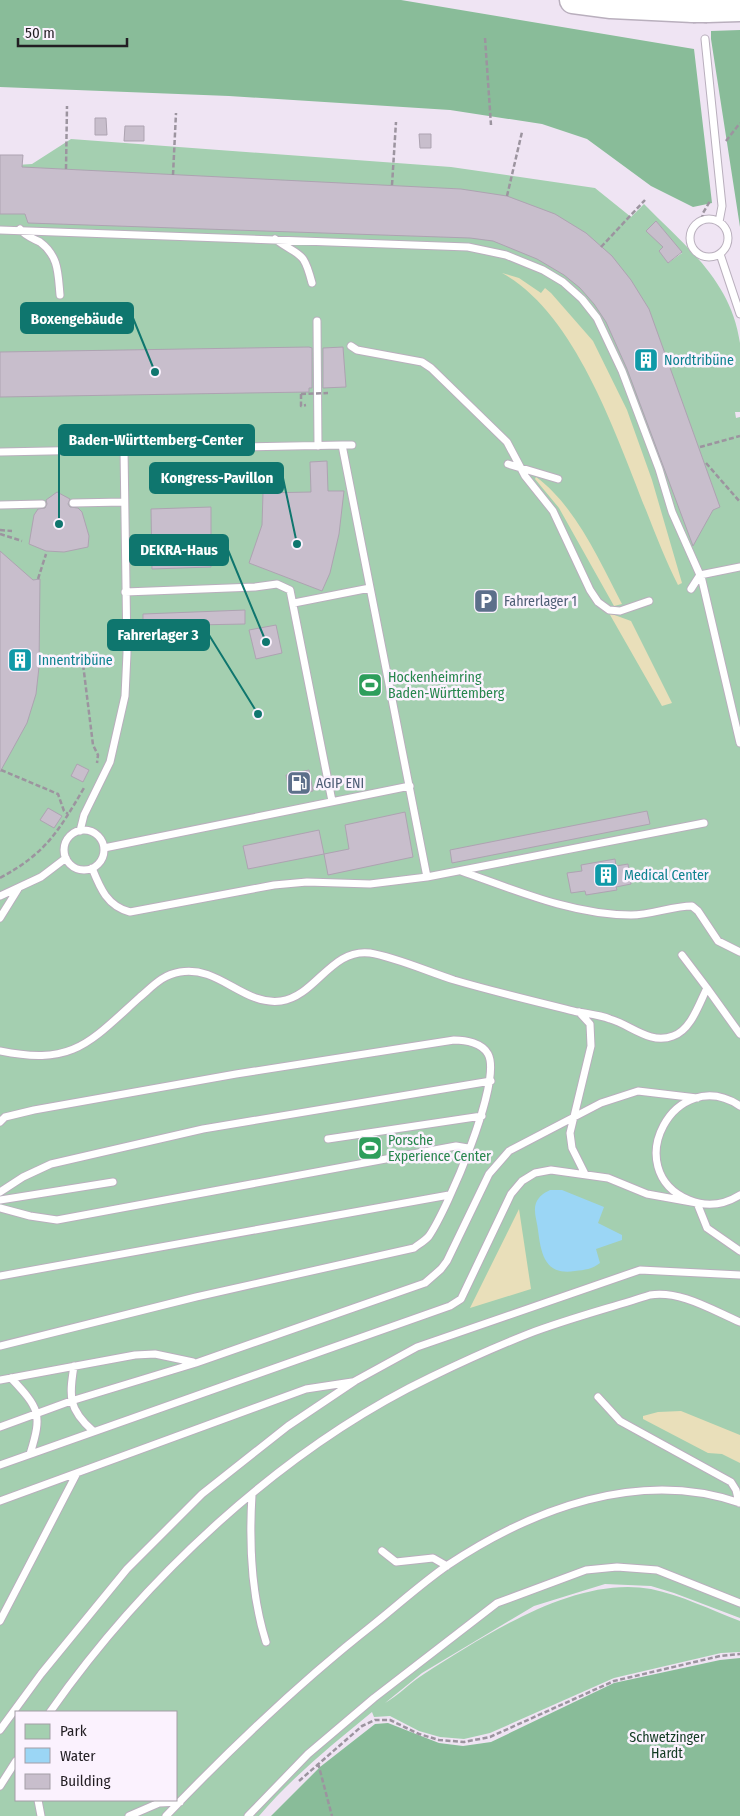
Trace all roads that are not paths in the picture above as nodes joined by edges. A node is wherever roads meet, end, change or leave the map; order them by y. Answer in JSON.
{"nodes":[{"id":1,"x":573,"y":0,"type":"edge"},
{"id":2,"x":740,"y":8,"type":"edge"},
{"id":3,"x":705,"y":39,"type":"dead end"},
{"id":4,"x":719,"y":222,"type":"junction"},
{"id":5,"x":20,"y":229,"type":"junction"},
{"id":6,"x":0,"y":230,"type":"edge"},
{"id":7,"x":275,"y":239,"type":"junction"},
{"id":8,"x":720,"y":254,"type":"junction"},
{"id":9,"x":312,"y":283,"type":"dead end"},
{"id":10,"x":60,"y":295,"type":"dead end"},
{"id":11,"x":740,"y":314,"type":"edge"},
{"id":12,"x":317,"y":321,"type":"dead end"},
{"id":13,"x":351,"y":346,"type":"dead end"},
{"id":14,"x":342,"y":445,"type":"junction"},
{"id":15,"x":352,"y":445,"type":"dead end"},
{"id":16,"x":318,"y":446,"type":"junction"},
{"id":17,"x":124,"y":450,"type":"junction"},
{"id":18,"x":0,"y":452,"type":"edge"},
{"id":19,"x":508,"y":464,"type":"dead end"},
{"id":20,"x":521,"y":467,"type":"junction"},
{"id":21,"x":558,"y":479,"type":"dead end"},
{"id":22,"x":124,"y":502,"type":"junction"},
{"id":23,"x":73,"y":503,"type":"dead end"},
{"id":24,"x":0,"y":504,"type":"edge"},
{"id":25,"x":42,"y":504,"type":"dead end"},
{"id":26,"x":740,"y":567,"type":"edge"},
{"id":27,"x":701,"y":576,"type":"junction"},
{"id":28,"x":370,"y":588,"type":"junction"},
{"id":29,"x":690,"y":589,"type":"dead end"},
{"id":30,"x":125,"y":592,"type":"junction"},
{"id":31,"x":649,"y":601,"type":"dead end"},
{"id":32,"x":294,"y":603,"type":"junction"},
{"id":33,"x":740,"y":743,"type":"edge"},
{"id":34,"x":410,"y":786,"type":"junction"},
{"id":35,"x":332,"y":801,"type":"junction"},
{"id":36,"x":704,"y":823,"type":"dead end"},
{"id":37,"x":80,"y":831,"type":"junction"},
{"id":38,"x":104,"y":848,"type":"junction"},
{"id":39,"x":66,"y":858,"type":"junction"},
{"id":40,"x":92,"y":868,"type":"junction"},
{"id":41,"x":460,"y":871,"type":"junction"},
{"id":42,"x":428,"y":877,"type":"junction"},
{"id":43,"x":18,"y":889,"type":"junction"},
{"id":44,"x":0,"y":896,"type":"edge"},
{"id":45,"x":0,"y":918,"type":"edge"},
{"id":46,"x":740,"y":952,"type":"edge"},
{"id":47,"x":682,"y":956,"type":"dead end"},
{"id":48,"x":707,"y":988,"type":"junction"},
{"id":49,"x":578,"y":1012,"type":"junction"},
{"id":50,"x":740,"y":1034,"type":"edge"},
{"id":51,"x":0,"y":1051,"type":"edge"},
{"id":52,"x":491,"y":1081,"type":"junction"},
{"id":53,"x":696,"y":1098,"type":"junction"},
{"id":54,"x":740,"y":1106,"type":"edge"},
{"id":55,"x":482,"y":1116,"type":"junction"},
{"id":56,"x":572,"y":1117,"type":"junction"},
{"id":57,"x":0,"y":1122,"type":"edge"},
{"id":58,"x":328,"y":1139,"type":"dead end"},
{"id":59,"x":468,"y":1148,"type":"junction"},
{"id":60,"x":585,"y":1174,"type":"junction"},
{"id":61,"x":114,"y":1182,"type":"dead end"},
{"id":62,"x":0,"y":1192,"type":"edge"},
{"id":63,"x":448,"y":1195,"type":"junction"},
{"id":64,"x":740,"y":1195,"type":"edge"},
{"id":65,"x":0,"y":1200,"type":"edge"},
{"id":66,"x":697,"y":1204,"type":"junction"},
{"id":67,"x":0,"y":1208,"type":"edge"},
{"id":68,"x":740,"y":1251,"type":"edge"},
{"id":69,"x":740,"y":1275,"type":"edge"},
{"id":70,"x":0,"y":1276,"type":"edge"},
{"id":71,"x":740,"y":1322,"type":"edge"},
{"id":72,"x":0,"y":1346,"type":"edge"},
{"id":73,"x":196,"y":1363,"type":"junction"},
{"id":74,"x":74,"y":1366,"type":"junction"},
{"id":75,"x":11,"y":1378,"type":"junction"},
{"id":76,"x":0,"y":1380,"type":"edge"},
{"id":77,"x":355,"y":1381,"type":"junction"},
{"id":78,"x":598,"y":1397,"type":"dead end"},
{"id":79,"x":71,"y":1401,"type":"junction"},
{"id":80,"x":37,"y":1414,"type":"junction"},
{"id":81,"x":0,"y":1427,"type":"edge"},
{"id":82,"x":93,"y":1431,"type":"junction"},
{"id":83,"x":30,"y":1454,"type":"junction"},
{"id":84,"x":0,"y":1465,"type":"edge"},
{"id":85,"x":77,"y":1473,"type":"junction"},
{"id":86,"x":252,"y":1495,"type":"junction"},
{"id":87,"x":0,"y":1501,"type":"edge"},
{"id":88,"x":739,"y":1503,"type":"edge"},
{"id":89,"x":382,"y":1551,"type":"dead end"},
{"id":90,"x":447,"y":1566,"type":"junction"},
{"id":91,"x":740,"y":1603,"type":"edge"},
{"id":92,"x":0,"y":1621,"type":"edge"},
{"id":93,"x":266,"y":1642,"type":"dead end"},
{"id":94,"x":51,"y":1711,"type":"edge"},
{"id":95,"x":0,"y":1730,"type":"edge"},
{"id":96,"x":15,"y":1763,"type":"edge"},
{"id":97,"x":0,"y":1786,"type":"edge"},
{"id":98,"x":38,"y":1801,"type":"edge"},
{"id":99,"x":180,"y":1802,"type":"junction"},
{"id":100,"x":41,"y":1816,"type":"edge"},
{"id":101,"x":129,"y":1816,"type":"edge"},
{"id":102,"x":166,"y":1816,"type":"edge"},
{"id":103,"x":248,"y":1816,"type":"edge"}],
"edges":[{"from":1,"to":2,"type":"highway"},
{"from":3,"to":4,"type":"lane"},
{"from":4,"to":8,"type":"lane"},
{"from":4,"to":8,"type":"lane"},
{"from":5,"to":6,"type":"lane"},
{"from":5,"to":7,"type":"lane"},
{"from":5,"to":10,"type":"lane"},
{"from":7,"to":9,"type":"lane"},
{"from":7,"to":27,"type":"lane"},
{"from":8,"to":11,"type":"lane"},
{"from":12,"to":16,"type":"lane"},
{"from":13,"to":20,"type":"lane"},
{"from":14,"to":15,"type":"lane"},
{"from":14,"to":16,"type":"lane"},
{"from":14,"to":28,"type":"lane"},
{"from":16,"to":17,"type":"lane"},
{"from":17,"to":18,"type":"lane"},
{"from":17,"to":22,"type":"lane"},
{"from":19,"to":20,"type":"lane"},
{"from":20,"to":21,"type":"lane"},
{"from":20,"to":31,"type":"lane"},
{"from":22,"to":23,"type":"lane"},
{"from":22,"to":30,"type":"lane"},
{"from":24,"to":25,"type":"lane"},
{"from":26,"to":27,"type":"lane"},
{"from":27,"to":29,"type":"lane"},
{"from":27,"to":33,"type":"lane"},
{"from":28,"to":32,"type":"lane"},
{"from":28,"to":34,"type":"lane"},
{"from":30,"to":32,"type":"lane"},
{"from":30,"to":37,"type":"lane"},
{"from":32,"to":35,"type":"lane"},
{"from":34,"to":35,"type":"lane"},
{"from":34,"to":42,"type":"lane"},
{"from":35,"to":38,"type":"lane"},
{"from":36,"to":41,"type":"lane"},
{"from":37,"to":38,"type":"lane"},
{"from":37,"to":39,"type":"lane"},
{"from":38,"to":40,"type":"lane"},
{"from":39,"to":40,"type":"lane"},
{"from":39,"to":43,"type":"lane"},
{"from":40,"to":42,"type":"lane"},
{"from":41,"to":42,"type":"lane"},
{"from":41,"to":46,"type":"lane"},
{"from":43,"to":44,"type":"lane"},
{"from":43,"to":45,"type":"lane"},
{"from":47,"to":48,"type":"lane"},
{"from":48,"to":49,"type":"lane"},
{"from":48,"to":50,"type":"lane"},
{"from":49,"to":51,"type":"lane"},
{"from":49,"to":56,"type":"lane"},
{"from":52,"to":55,"type":"lane"},
{"from":52,"to":57,"type":"lane"},
{"from":52,"to":62,"type":"lane"},
{"from":53,"to":54,"type":"lane"},
{"from":53,"to":56,"type":"lane"},
{"from":53,"to":66,"type":"lane"},
{"from":55,"to":58,"type":"lane"},
{"from":55,"to":59,"type":"lane"},
{"from":56,"to":60,"type":"lane"},
{"from":56,"to":73,"type":"lane"},
{"from":59,"to":63,"type":"lane"},
{"from":59,"to":67,"type":"lane"},
{"from":60,"to":66,"type":"lane"},
{"from":60,"to":82,"type":"lane"},
{"from":61,"to":65,"type":"lane"},
{"from":63,"to":70,"type":"lane"},
{"from":63,"to":72,"type":"lane"},
{"from":64,"to":66,"type":"lane"},
{"from":66,"to":68,"type":"lane"},
{"from":69,"to":77,"type":"lane"},
{"from":71,"to":86,"type":"lane"},
{"from":73,"to":74,"type":"lane"},
{"from":73,"to":79,"type":"lane"},
{"from":74,"to":75,"type":"lane"},
{"from":74,"to":79,"type":"lane"},
{"from":75,"to":76,"type":"lane"},
{"from":75,"to":80,"type":"lane"},
{"from":77,"to":85,"type":"lane"},
{"from":77,"to":95,"type":"lane"},
{"from":78,"to":88,"type":"lane"},
{"from":79,"to":80,"type":"lane"},
{"from":79,"to":82,"type":"lane"},
{"from":80,"to":81,"type":"lane"},
{"from":80,"to":83,"type":"lane"},
{"from":82,"to":83,"type":"lane"},
{"from":83,"to":84,"type":"lane"},
{"from":85,"to":87,"type":"lane"},
{"from":85,"to":92,"type":"lane"},
{"from":86,"to":93,"type":"lane"},
{"from":86,"to":94,"type":"lane"},
{"from":88,"to":90,"type":"lane"},
{"from":89,"to":90,"type":"lane"},
{"from":90,"to":99,"type":"lane"},
{"from":91,"to":103,"type":"lane"},
{"from":96,"to":97,"type":"lane"},
{"from":98,"to":100,"type":"lane"},
{"from":99,"to":101,"type":"lane"},
{"from":99,"to":102,"type":"lane"}]}
